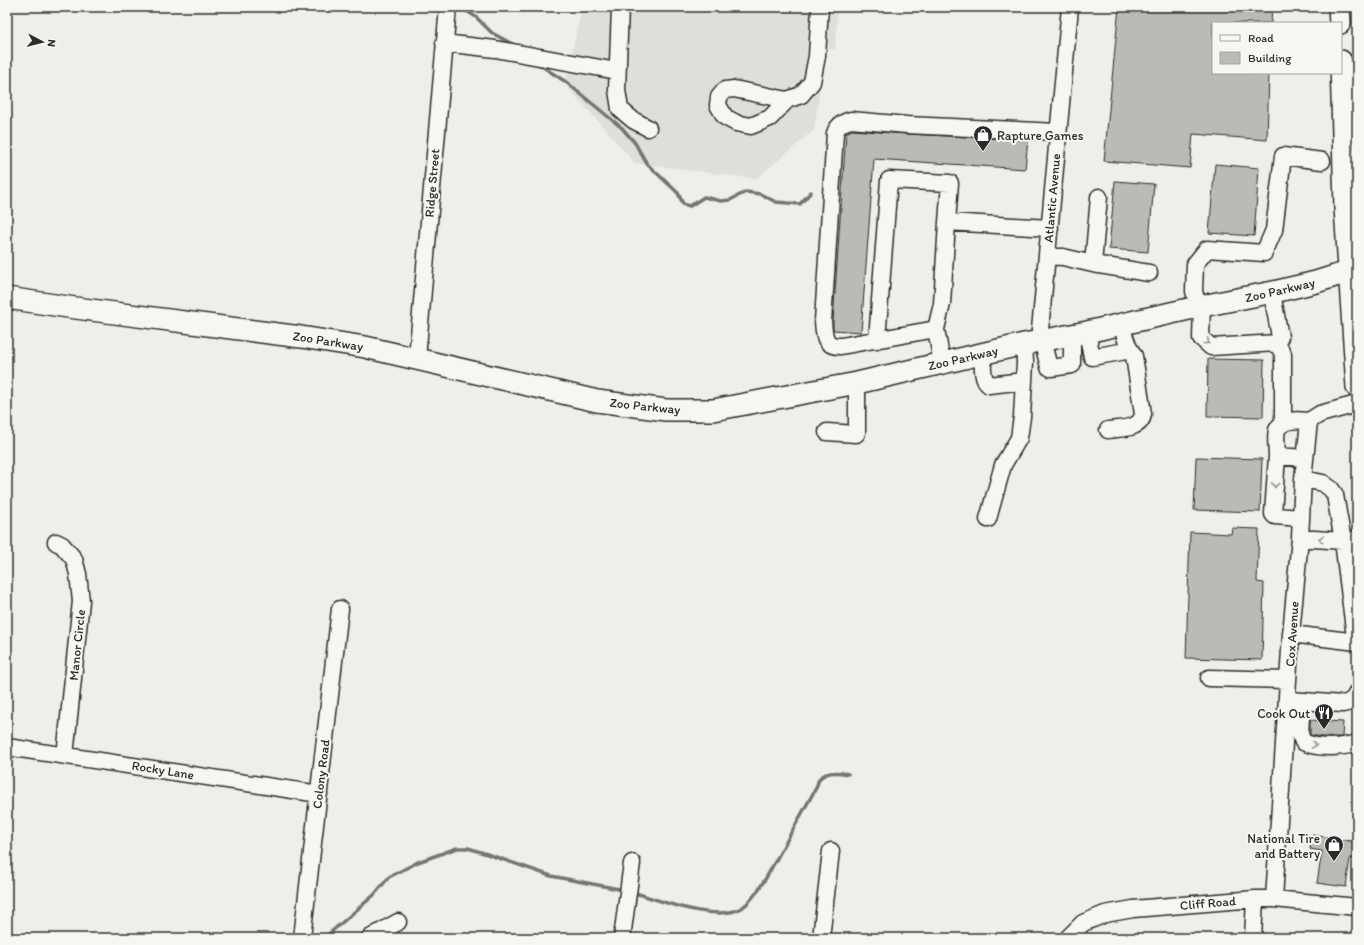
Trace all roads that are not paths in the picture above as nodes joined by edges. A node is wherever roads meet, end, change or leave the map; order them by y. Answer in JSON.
{"nodes":[{"id":1,"x":448,"y":7,"type":"edge"},
{"id":2,"x":620,"y":7,"type":"edge"},
{"id":3,"x":820,"y":7,"type":"edge"},
{"id":4,"x":1070,"y":7,"type":"edge"},
{"id":5,"x":1340,"y":7,"type":"edge"},
{"id":6,"x":1340,"y":22,"type":"edge"},
{"id":7,"x":444,"y":43,"type":"junction"},
{"id":8,"x":618,"y":71,"type":"junction"},
{"id":9,"x":1342,"y":72,"type":"edge"},
{"id":10,"x":788,"y":100,"type":"dead end"},
{"id":11,"x":648,"y":128,"type":"dead end"},
{"id":12,"x":1058,"y":132,"type":"junction"},
{"id":13,"x":1350,"y":156,"type":"edge"},
{"id":14,"x":1322,"y":161,"type":"dead end"},
{"id":15,"x":1099,"y":198,"type":"dead end"},
{"id":16,"x":1351,"y":208,"type":"edge"},
{"id":17,"x":947,"y":222,"type":"junction"},
{"id":18,"x":1050,"y":228,"type":"junction"},
{"id":19,"x":1047,"y":256,"type":"junction"},
{"id":20,"x":1093,"y":264,"type":"junction"},
{"id":21,"x":1353,"y":270,"type":"edge"},
{"id":22,"x":1149,"y":273,"type":"dead end"},
{"id":23,"x":1272,"y":293,"type":"junction"},
{"id":24,"x":7,"y":298,"type":"edge"},
{"id":25,"x":1200,"y":307,"type":"junction"},
{"id":26,"x":1122,"y":324,"type":"junction"},
{"id":27,"x":936,"y":329,"type":"junction"},
{"id":28,"x":1079,"y":334,"type":"junction"},
{"id":29,"x":876,"y":340,"type":"junction"},
{"id":30,"x":1035,"y":342,"type":"junction"},
{"id":31,"x":1277,"y":343,"type":"junction"},
{"id":32,"x":1128,"y":346,"type":"junction"},
{"id":33,"x":983,"y":354,"type":"junction"},
{"id":34,"x":1356,"y":355,"type":"edge"},
{"id":35,"x":417,"y":358,"type":"junction"},
{"id":36,"x":942,"y":363,"type":"junction"},
{"id":37,"x":1024,"y":381,"type":"junction"},
{"id":38,"x":857,"y":383,"type":"junction"},
{"id":39,"x":1357,"y":387,"type":"edge"},
{"id":40,"x":1357,"y":404,"type":"edge"},
{"id":41,"x":1309,"y":421,"type":"junction"},
{"id":42,"x":1283,"y":423,"type":"junction"},
{"id":43,"x":1108,"y":430,"type":"dead end"},
{"id":44,"x":827,"y":432,"type":"dead end"},
{"id":45,"x":1277,"y":456,"type":"junction"},
{"id":46,"x":1305,"y":458,"type":"junction"},
{"id":47,"x":1303,"y":479,"type":"junction"},
{"id":48,"x":988,"y":518,"type":"dead end"},
{"id":49,"x":1301,"y":518,"type":"junction"},
{"id":50,"x":1300,"y":538,"type":"junction"},
{"id":51,"x":1350,"y":540,"type":"edge"},
{"id":52,"x":56,"y":542,"type":"dead end"},
{"id":53,"x":340,"y":609,"type":"dead end"},
{"id":54,"x":1291,"y":634,"type":"junction"},
{"id":55,"x":1357,"y":642,"type":"edge"},
{"id":56,"x":1209,"y":678,"type":"dead end"},
{"id":57,"x":1288,"y":680,"type":"junction"},
{"id":58,"x":1357,"y":692,"type":"edge"},
{"id":59,"x":1294,"y":700,"type":"junction"},
{"id":60,"x":1357,"y":743,"type":"edge"},
{"id":61,"x":7,"y":747,"type":"edge"},
{"id":62,"x":65,"y":756,"type":"junction"},
{"id":63,"x":319,"y":794,"type":"junction"},
{"id":64,"x":831,"y":851,"type":"dead end"},
{"id":65,"x":632,"y":862,"type":"dead end"},
{"id":66,"x":1255,"y":899,"type":"junction"},
{"id":67,"x":1274,"y":899,"type":"junction"},
{"id":68,"x":1357,"y":908,"type":"edge"},
{"id":69,"x":398,"y":922,"type":"dead end"},
{"id":70,"x":302,"y":938,"type":"edge"},
{"id":71,"x":370,"y":938,"type":"edge"},
{"id":72,"x":622,"y":938,"type":"edge"},
{"id":73,"x":821,"y":938,"type":"edge"},
{"id":74,"x":1068,"y":938,"type":"edge"},
{"id":75,"x":1253,"y":938,"type":"edge"}],
"edges":[{"from":1,"to":7,"type":"street","name":"Ridge Street"},
{"from":2,"to":8,"type":"street"},
{"from":3,"to":10,"type":"street"},
{"from":4,"to":12,"type":"street","name":"Atlantic Avenue"},
{"from":5,"to":6,"type":"main road"},
{"from":7,"to":8,"type":"street"},
{"from":7,"to":35,"type":"street","name":"Ridge Street"},
{"from":8,"to":11,"type":"street"},
{"from":9,"to":13,"type":"main road"},
{"from":12,"to":18,"type":"street","name":"Atlantic Avenue"},
{"from":12,"to":29,"type":"street"},
{"from":13,"to":16,"type":"main road"},
{"from":14,"to":25,"type":"street"},
{"from":15,"to":20,"type":"street"},
{"from":16,"to":21,"type":"main road"},
{"from":17,"to":18,"type":"street"},
{"from":17,"to":27,"type":"street"},
{"from":17,"to":29,"type":"street"},
{"from":18,"to":19,"type":"street","name":"Atlantic Avenue"},
{"from":19,"to":20,"type":"street"},
{"from":19,"to":30,"type":"street","name":"Atlantic Avenue"},
{"from":20,"to":22,"type":"street"},
{"from":21,"to":23,"type":"main road","name":"Zoo Parkway"},
{"from":21,"to":34,"type":"main road"},
{"from":23,"to":25,"type":"main road","name":"Zoo Parkway"},
{"from":23,"to":31,"type":"street"},
{"from":24,"to":35,"type":"main road","name":"Zoo Parkway"},
{"from":25,"to":26,"type":"main road","name":"Zoo Parkway"},
{"from":25,"to":31,"type":"street","one_way":true},
{"from":26,"to":28,"type":"main road","name":"Zoo Parkway"},
{"from":26,"to":32,"type":"street"},
{"from":27,"to":29,"type":"street"},
{"from":27,"to":36,"type":"street"},
{"from":28,"to":30,"type":"main road","name":"Zoo Parkway"},
{"from":28,"to":30,"type":"street"},
{"from":28,"to":32,"type":"street"},
{"from":30,"to":33,"type":"main road","name":"Zoo Parkway"},
{"from":30,"to":37,"type":"street"},
{"from":31,"to":42,"type":"street"},
{"from":32,"to":43,"type":"street"},
{"from":33,"to":36,"type":"main road","name":"Zoo Parkway"},
{"from":33,"to":37,"type":"street"},
{"from":34,"to":39,"type":"main road"},
{"from":35,"to":38,"type":"main road","name":"Zoo Parkway"},
{"from":36,"to":38,"type":"main road","name":"Zoo Parkway"},
{"from":37,"to":48,"type":"street"},
{"from":38,"to":44,"type":"street"},
{"from":40,"to":41,"type":"street"},
{"from":41,"to":42,"type":"street"},
{"from":41,"to":46,"type":"street","name":"Cox Avenue"},
{"from":42,"to":45,"type":"street"},
{"from":45,"to":46,"type":"street"},
{"from":45,"to":49,"type":"street","one_way":true},
{"from":46,"to":47,"type":"street","name":"Cox Avenue"},
{"from":47,"to":49,"type":"street","name":"Cox Avenue"},
{"from":47,"to":51,"type":"street"},
{"from":49,"to":50,"type":"street","name":"Cox Avenue"},
{"from":51,"to":50,"type":"street","one_way":true},
{"from":50,"to":54,"type":"street","name":"Cox Avenue"},
{"from":51,"to":55,"type":"street"},
{"from":52,"to":62,"type":"street","name":"Manor Circle"},
{"from":53,"to":63,"type":"street","name":"Colony Road"},
{"from":54,"to":55,"type":"street"},
{"from":54,"to":57,"type":"street","name":"Cox Avenue"},
{"from":56,"to":57,"type":"street"},
{"from":57,"to":59,"type":"street","name":"Cox Avenue"},
{"from":58,"to":59,"type":"street"},
{"from":59,"to":60,"type":"street","one_way":true},
{"from":59,"to":67,"type":"street","name":"Cox Avenue"},
{"from":61,"to":62,"type":"street","name":"Rocky Lane"},
{"from":62,"to":63,"type":"street","name":"Rocky Lane"},
{"from":63,"to":70,"type":"street","name":"Colony Road"},
{"from":64,"to":73,"type":"street"},
{"from":65,"to":72,"type":"street"},
{"from":66,"to":67,"type":"street","name":"Cliff Road"},
{"from":66,"to":74,"type":"street","name":"Cliff Road"},
{"from":66,"to":75,"type":"street"},
{"from":67,"to":68,"type":"street","name":"Cliff Road"},
{"from":69,"to":71,"type":"street"}]}
